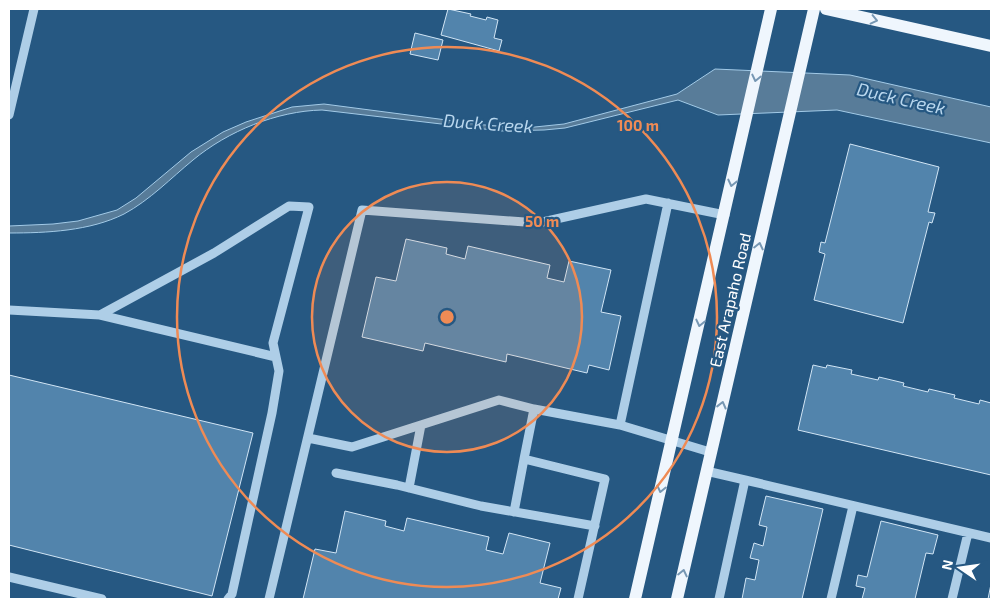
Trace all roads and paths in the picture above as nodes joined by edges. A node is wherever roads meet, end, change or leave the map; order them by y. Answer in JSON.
{"nodes":[{"id":1,"x":34,"y":9,"type":"edge"},
{"id":2,"x":771,"y":9,"type":"edge"},
{"id":3,"x":814,"y":9,"type":"edge"},
{"id":4,"x":826,"y":9,"type":"edge"},
{"id":5,"x":991,"y":46,"type":"edge"},
{"id":6,"x":9,"y":115,"type":"edge"},
{"id":7,"x":668,"y":204,"type":"junction"},
{"id":8,"x":725,"y":215,"type":"junction"},
{"id":9,"x":9,"y":310,"type":"edge"},
{"id":10,"x":100,"y":315,"type":"junction"},
{"id":11,"x":276,"y":357,"type":"junction"},
{"id":12,"x":534,"y":409,"type":"junction"},
{"id":13,"x":421,"y":425,"type":"junction"},
{"id":14,"x":620,"y":425,"type":"junction"},
{"id":15,"x":308,"y":438,"type":"junction"},
{"id":16,"x":672,"y":442,"type":"junction"},
{"id":17,"x":710,"y":452,"type":"junction"},
{"id":18,"x":524,"y":459,"type":"junction"},
{"id":19,"x":706,"y":471,"type":"junction"},
{"id":20,"x":336,"y":473,"type":"dead end"},
{"id":21,"x":745,"y":480,"type":"junction"},
{"id":22,"x":409,"y":488,"type":"junction"},
{"id":23,"x":852,"y":506,"type":"junction"},
{"id":24,"x":514,"y":512,"type":"junction"},
{"id":25,"x":595,"y":526,"type":"junction"},
{"id":26,"x":968,"y":533,"type":"junction"},
{"id":27,"x":991,"y":538,"type":"edge"},
{"id":28,"x":9,"y":577,"type":"edge"},
{"id":29,"x":102,"y":599,"type":"edge"},
{"id":30,"x":228,"y":599,"type":"edge"},
{"id":31,"x":270,"y":599,"type":"edge"},
{"id":32,"x":578,"y":599,"type":"edge"},
{"id":33,"x":635,"y":599,"type":"edge"},
{"id":34,"x":677,"y":599,"type":"edge"},
{"id":35,"x":719,"y":599,"type":"edge"},
{"id":36,"x":831,"y":599,"type":"edge"},
{"id":37,"x":952,"y":599,"type":"edge"}],
"edges":[{"from":1,"to":6,"type":"lane"},
{"from":2,"to":8,"type":"main road","name":"East Arapaho Road","one_way":true},
{"from":17,"to":3,"type":"main road","name":"East Arapaho Road","one_way":true},
{"from":4,"to":5,"type":"main road","one_way":true},
{"from":7,"to":8,"type":"lane"},
{"from":7,"to":14,"type":"lane"},
{"from":7,"to":15,"type":"lane"},
{"from":8,"to":16,"type":"main road","name":"East Arapaho Road","one_way":true},
{"from":9,"to":10,"type":"lane"},
{"from":10,"to":11,"type":"lane"},
{"from":10,"to":11,"type":"lane"},
{"from":11,"to":30,"type":"lane"},
{"from":12,"to":13,"type":"lane"},
{"from":12,"to":14,"type":"lane"},
{"from":12,"to":18,"type":"lane"},
{"from":13,"to":15,"type":"lane"},
{"from":13,"to":22,"type":"lane"},
{"from":14,"to":16,"type":"lane"},
{"from":15,"to":31,"type":"lane"},
{"from":16,"to":17,"type":"lane"},
{"from":16,"to":33,"type":"main road","name":"East Arapaho Road","one_way":true},
{"from":17,"to":19,"type":"main road","name":"East Arapaho Road"},
{"from":18,"to":24,"type":"lane"},
{"from":18,"to":25,"type":"lane"},
{"from":19,"to":21,"type":"lane"},
{"from":34,"to":19,"type":"main road","name":"East Arapaho Road","one_way":true},
{"from":20,"to":22,"type":"lane"},
{"from":21,"to":23,"type":"lane"},
{"from":21,"to":35,"type":"lane"},
{"from":22,"to":24,"type":"lane"},
{"from":23,"to":26,"type":"lane"},
{"from":23,"to":36,"type":"lane"},
{"from":24,"to":25,"type":"lane"},
{"from":25,"to":32,"type":"lane"},
{"from":26,"to":27,"type":"lane"},
{"from":26,"to":37,"type":"lane"},
{"from":28,"to":29,"type":"lane"}]}
